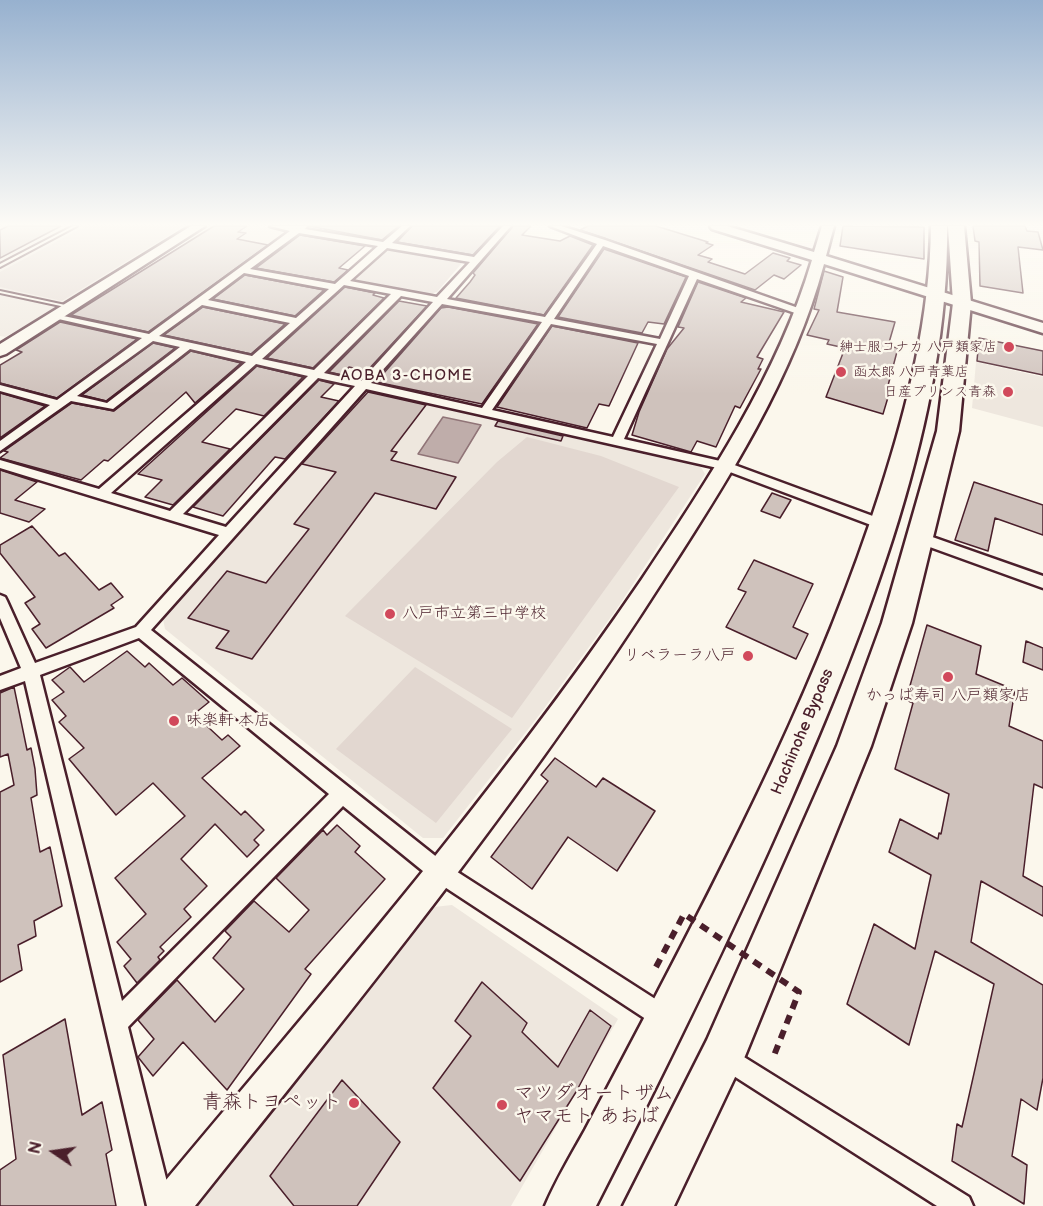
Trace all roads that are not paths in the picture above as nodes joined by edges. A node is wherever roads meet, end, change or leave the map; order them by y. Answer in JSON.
{"nodes":[{"id":1,"x":109,"y":282,"type":"edge"},
{"id":2,"x":223,"y":282,"type":"edge"},
{"id":3,"x":327,"y":282,"type":"edge"},
{"id":4,"x":456,"y":282,"type":"edge"},
{"id":5,"x":575,"y":282,"type":"edge"},
{"id":6,"x":691,"y":282,"type":"edge"},
{"id":7,"x":713,"y":282,"type":"edge"},
{"id":8,"x":811,"y":282,"type":"edge"},
{"id":9,"x":895,"y":282,"type":"edge"},
{"id":10,"x":947,"y":282,"type":"edge"},
{"id":11,"x":951,"y":282,"type":"edge"},
{"id":12,"x":339,"y":284,"type":"junction"},
{"id":13,"x":0,"y":292,"type":"edge"},
{"id":14,"x":399,"y":292,"type":"junction"},
{"id":15,"x":440,"y":300,"type":"junction"},
{"id":16,"x":950,"y":300,"type":"junction"},
{"id":17,"x":198,"y":301,"type":"junction"},
{"id":18,"x":70,"y":307,"type":"junction"},
{"id":19,"x":801,"y":312,"type":"junction"},
{"id":20,"x":57,"y":316,"type":"junction"},
{"id":21,"x":297,"y":321,"type":"junction"},
{"id":22,"x":548,"y":321,"type":"junction"},
{"id":23,"x":1043,"y":328,"type":"edge"},
{"id":24,"x":152,"y":336,"type":"junction"},
{"id":25,"x":6,"y":342,"type":"edge"},
{"id":26,"x":662,"y":342,"type":"junction"},
{"id":27,"x":189,"y":345,"type":"junction"},
{"id":28,"x":0,"y":351,"type":"edge"},
{"id":29,"x":254,"y":360,"type":"junction"},
{"id":30,"x":317,"y":374,"type":"junction"},
{"id":31,"x":363,"y":384,"type":"junction"},
{"id":32,"x":0,"y":388,"type":"edge"},
{"id":33,"x":63,"y":401,"type":"junction"},
{"id":34,"x":485,"y":412,"type":"junction"},
{"id":35,"x":616,"y":441,"type":"junction"},
{"id":36,"x":0,"y":447,"type":"edge"},
{"id":37,"x":0,"y":464,"type":"edge"},
{"id":38,"x":725,"y":466,"type":"junction"},
{"id":39,"x":102,"y":494,"type":"junction"},
{"id":40,"x":174,"y":515,"type":"junction"},
{"id":41,"x":884,"y":525,"type":"junction"},
{"id":42,"x":229,"y":533,"type":"junction"},
{"id":43,"x":921,"y":538,"type":"junction"},
{"id":44,"x":1043,"y":582,"type":"edge"},
{"id":45,"x":0,"y":601,"type":"edge"},
{"id":46,"x":141,"y":631,"type":"junction"},
{"id":47,"x":31,"y":672,"type":"junction"},
{"id":48,"x":0,"y":683,"type":"edge"},
{"id":49,"x":342,"y":794,"type":"junction"},
{"id":50,"x":441,"y":873,"type":"junction"},
{"id":51,"x":668,"y":1021,"type":"junction"},
{"id":52,"x":115,"y":1024,"type":"junction"},
{"id":53,"x":723,"y":1056,"type":"junction"},
{"id":54,"x":160,"y":1206,"type":"edge"},
{"id":55,"x":170,"y":1206,"type":"edge"},
{"id":56,"x":570,"y":1206,"type":"edge"},
{"id":57,"x":648,"y":1206,"type":"edge"},
{"id":58,"x":960,"y":1206,"type":"edge"}],
"edges":[{"from":1,"to":18,"type":"street"},
{"from":2,"to":17,"type":"street"},
{"from":3,"to":12,"type":"street"},
{"from":4,"to":15,"type":"street"},
{"from":5,"to":22,"type":"street"},
{"from":6,"to":26,"type":"street"},
{"from":7,"to":19,"type":"street"},
{"from":8,"to":19,"type":"street"},
{"from":9,"to":16,"type":"street"},
{"from":10,"to":16,"type":"highway","name":"Hachinohe Bypass"},
{"from":11,"to":16,"type":"highway","name":"Hachinohe Bypass"},
{"from":12,"to":14,"type":"street"},
{"from":12,"to":21,"type":"street"},
{"from":13,"to":18,"type":"lane"},
{"from":14,"to":15,"type":"street"},
{"from":14,"to":30,"type":"street"},
{"from":15,"to":22,"type":"street"},
{"from":15,"to":31,"type":"street"},
{"from":16,"to":23,"type":"street"},
{"from":16,"to":41,"type":"highway","name":"Hachinohe Bypass"},
{"from":16,"to":43,"type":"highway","name":"Hachinohe Bypass"},
{"from":17,"to":21,"type":"street"},
{"from":17,"to":24,"type":"street"},
{"from":18,"to":20,"type":"street"},
{"from":19,"to":38,"type":"street"},
{"from":20,"to":24,"type":"street"},
{"from":20,"to":25,"type":"street"},
{"from":21,"to":29,"type":"street"},
{"from":22,"to":26,"type":"street"},
{"from":22,"to":34,"type":"street"},
{"from":24,"to":27,"type":"street"},
{"from":24,"to":33,"type":"street"},
{"from":25,"to":28,"type":"street"},
{"from":26,"to":35,"type":"street"},
{"from":27,"to":29,"type":"street"},
{"from":27,"to":33,"type":"street"},
{"from":29,"to":30,"type":"street"},
{"from":29,"to":39,"type":"street"},
{"from":30,"to":31,"type":"street"},
{"from":30,"to":40,"type":"street"},
{"from":31,"to":34,"type":"street"},
{"from":31,"to":42,"type":"street"},
{"from":32,"to":33,"type":"street"},
{"from":33,"to":36,"type":"street"},
{"from":34,"to":35,"type":"street"},
{"from":35,"to":38,"type":"street"},
{"from":37,"to":39,"type":"street"},
{"from":38,"to":41,"type":"street"},
{"from":38,"to":50,"type":"street"},
{"from":39,"to":40,"type":"street"},
{"from":40,"to":42,"type":"street"},
{"from":41,"to":51,"type":"highway","name":"Hachinohe Bypass"},
{"from":42,"to":46,"type":"street"},
{"from":43,"to":44,"type":"street"},
{"from":43,"to":53,"type":"highway","name":"Hachinohe Bypass"},
{"from":45,"to":47,"type":"street"},
{"from":46,"to":47,"type":"street"},
{"from":46,"to":49,"type":"street"},
{"from":47,"to":48,"type":"street"},
{"from":47,"to":52,"type":"street"},
{"from":49,"to":50,"type":"street"},
{"from":49,"to":52,"type":"street"},
{"from":50,"to":51,"type":"street"},
{"from":50,"to":55,"type":"street"},
{"from":51,"to":56,"type":"highway","name":"Hachinohe Bypass"},
{"from":52,"to":54,"type":"street"},
{"from":53,"to":57,"type":"highway","name":"Hachinohe Bypass"},
{"from":53,"to":58,"type":"street"}]}
